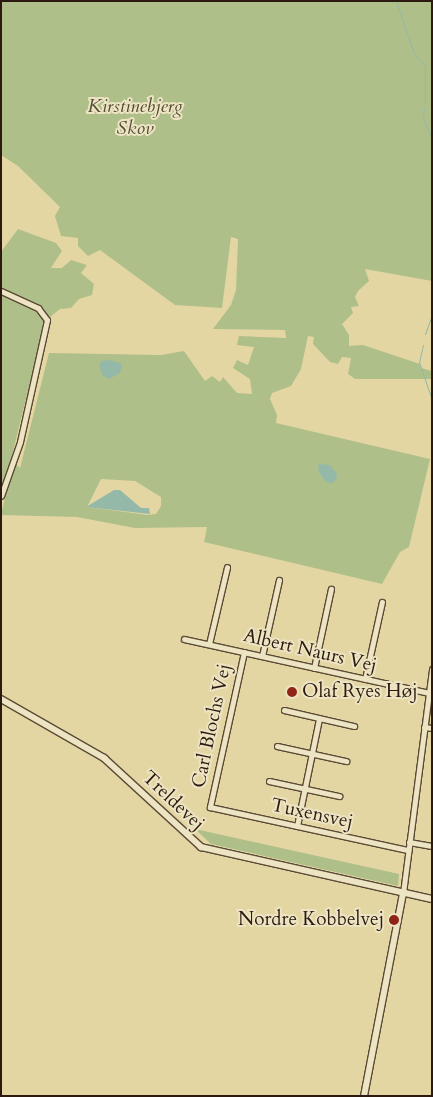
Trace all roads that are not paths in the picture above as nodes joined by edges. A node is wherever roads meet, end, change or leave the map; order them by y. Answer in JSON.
{"nodes":[{"id":1,"x":1,"y":291,"type":"edge"},
{"id":2,"x":1,"y":496,"type":"edge"},
{"id":3,"x":227,"y":567,"type":"dead end"},
{"id":4,"x":279,"y":580,"type":"dead end"},
{"id":5,"x":331,"y":589,"type":"dead end"},
{"id":6,"x":382,"y":602,"type":"dead end"},
{"id":7,"x":184,"y":638,"type":"dead end"},
{"id":8,"x":208,"y":644,"type":"junction"},
{"id":9,"x":244,"y":652,"type":"junction"},
{"id":10,"x":262,"y":656,"type":"junction"},
{"id":11,"x":314,"y":668,"type":"junction"},
{"id":12,"x":432,"y":669,"type":"edge"},
{"id":13,"x":365,"y":679,"type":"junction"},
{"id":14,"x":429,"y":693,"type":"junction"},
{"id":15,"x":1,"y":699,"type":"edge"},
{"id":16,"x":284,"y":710,"type":"dead end"},
{"id":17,"x":320,"y":718,"type":"junction"},
{"id":18,"x":354,"y":726,"type":"dead end"},
{"id":19,"x":424,"y":727,"type":"junction"},
{"id":20,"x":432,"y":728,"type":"edge"},
{"id":21,"x":277,"y":746,"type":"dead end"},
{"id":22,"x":312,"y":753,"type":"junction"},
{"id":23,"x":346,"y":761,"type":"dead end"},
{"id":24,"x":270,"y":781,"type":"dead end"},
{"id":25,"x":305,"y":789,"type":"junction"},
{"id":26,"x":339,"y":796,"type":"dead end"},
{"id":27,"x":210,"y":807,"type":"joint"},
{"id":28,"x":297,"y":826,"type":"junction"},
{"id":29,"x":409,"y":842,"type":"junction"},
{"id":30,"x":432,"y":846,"type":"edge"},
{"id":31,"x":408,"y":850,"type":"junction"},
{"id":32,"x":403,"y":893,"type":"junction"},
{"id":33,"x":432,"y":899,"type":"edge"},
{"id":34,"x":364,"y":1096,"type":"edge"}],
"edges":[{"from":1,"to":2,"type":"street"},
{"from":3,"to":8,"type":"street"},
{"from":4,"to":10,"type":"street"},
{"from":5,"to":11,"type":"street"},
{"from":6,"to":13,"type":"street"},
{"from":7,"to":8,"type":"street","name":"Albert Naurs Vej"},
{"from":8,"to":9,"type":"street","name":"Albert Naurs Vej"},
{"from":9,"to":10,"type":"street","name":"Albert Naurs Vej"},
{"from":9,"to":27,"type":"street","name":"Carl Blochs Vej"},
{"from":10,"to":11,"type":"street","name":"Albert Naurs Vej"},
{"from":11,"to":13,"type":"street","name":"Albert Naurs Vej"},
{"from":12,"to":14,"type":"street"},
{"from":13,"to":14,"type":"street","name":"Albert Naurs Vej"},
{"from":14,"to":19,"type":"street"},
{"from":15,"to":32,"type":"street","name":"Treldevej"},
{"from":16,"to":17,"type":"street"},
{"from":17,"to":18,"type":"street"},
{"from":17,"to":22,"type":"street"},
{"from":19,"to":20,"type":"street"},
{"from":19,"to":29,"type":"street"},
{"from":21,"to":22,"type":"street"},
{"from":22,"to":23,"type":"street"},
{"from":22,"to":25,"type":"street"},
{"from":24,"to":25,"type":"street"},
{"from":25,"to":26,"type":"street"},
{"from":25,"to":28,"type":"street"},
{"from":27,"to":28,"type":"street","name":"Tuxensvej"},
{"from":28,"to":31,"type":"street","name":"Tuxensvej"},
{"from":29,"to":30,"type":"street"},
{"from":29,"to":31,"type":"street"},
{"from":31,"to":32,"type":"street"},
{"from":32,"to":33,"type":"street","name":"Treldevej"},
{"from":32,"to":34,"type":"street"}]}
